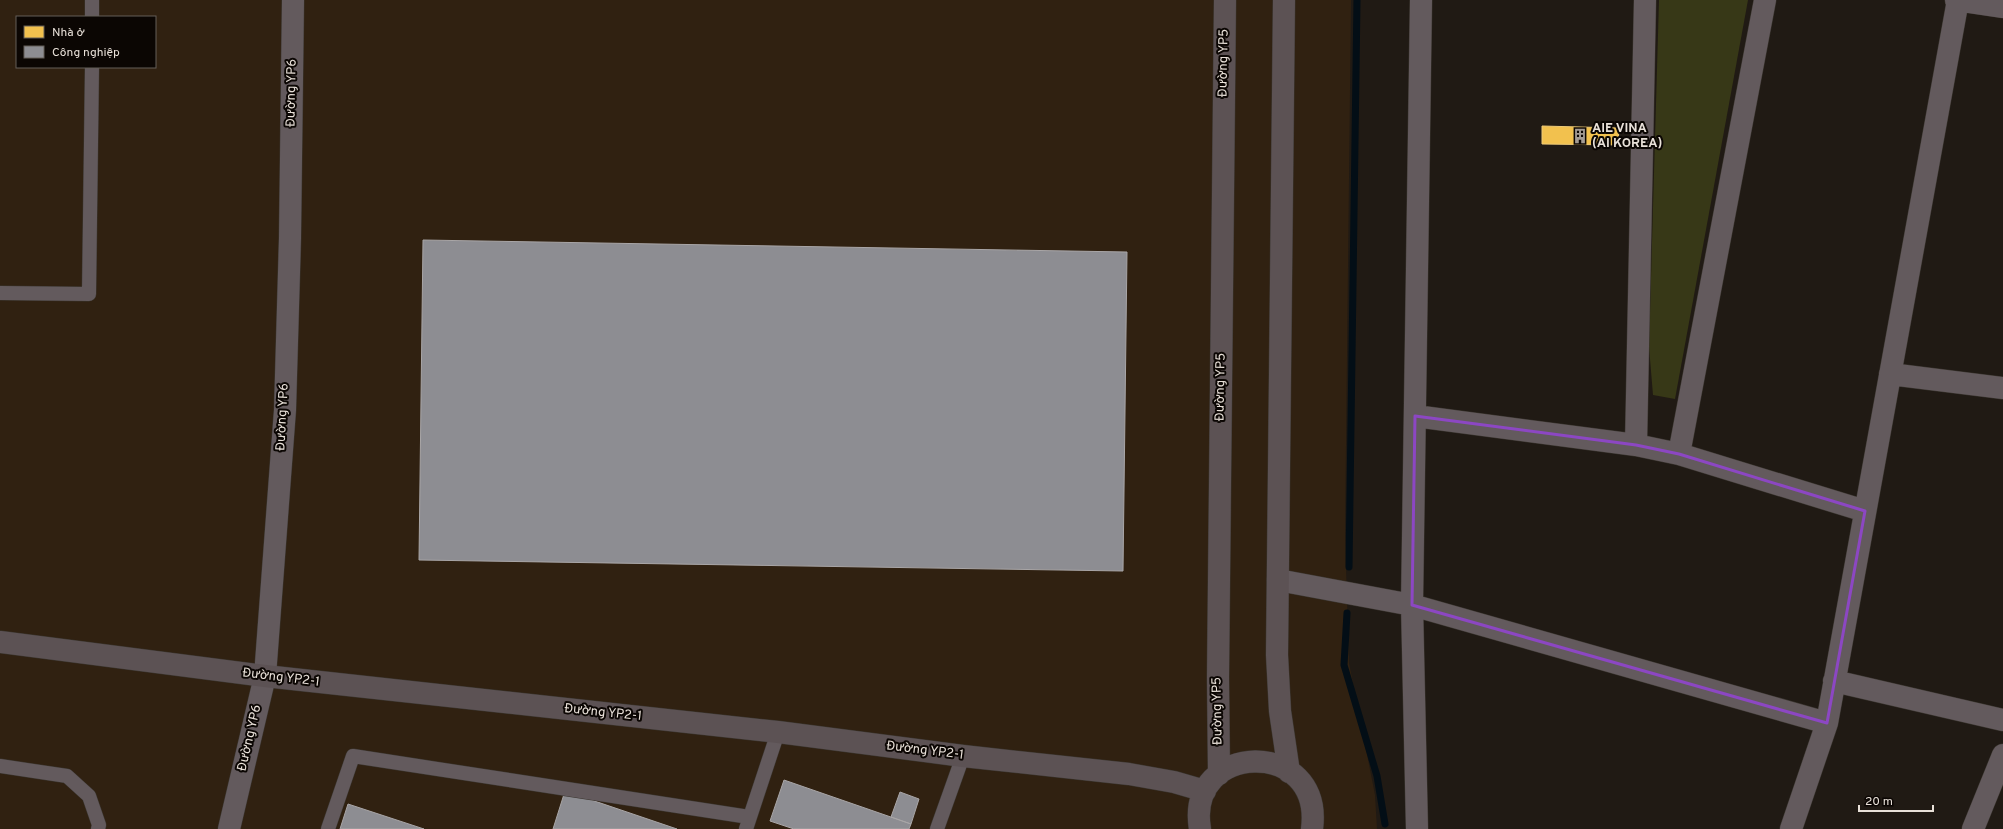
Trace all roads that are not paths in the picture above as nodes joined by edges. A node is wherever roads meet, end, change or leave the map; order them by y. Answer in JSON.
{"nodes":[{"id":1,"x":92,"y":0,"type":"edge"},
{"id":2,"x":293,"y":0,"type":"edge"},
{"id":3,"x":1225,"y":0,"type":"edge"},
{"id":4,"x":1284,"y":0,"type":"edge"},
{"id":5,"x":1421,"y":0,"type":"edge"},
{"id":6,"x":1645,"y":0,"type":"edge"},
{"id":7,"x":1765,"y":0,"type":"edge"},
{"id":8,"x":1957,"y":0,"type":"edge"},
{"id":9,"x":2003,"y":7,"type":"edge"},
{"id":10,"x":92,"y":16,"type":"edge"},
{"id":11,"x":92,"y":68,"type":"edge"},
{"id":12,"x":0,"y":293,"type":"edge"},
{"id":13,"x":1890,"y":374,"type":"junction"},
{"id":14,"x":2003,"y":388,"type":"edge"},
{"id":15,"x":1415,"y":416,"type":"junction"},
{"id":16,"x":1636,"y":445,"type":"junction"},
{"id":17,"x":1679,"y":454,"type":"junction"},
{"id":18,"x":1865,"y":511,"type":"junction"},
{"id":19,"x":1278,"y":580,"type":"junction"},
{"id":20,"x":1412,"y":605,"type":"junction"},
{"id":21,"x":0,"y":642,"type":"edge"},
{"id":22,"x":265,"y":676,"type":"junction"},
{"id":23,"x":1834,"y":681,"type":"junction"},
{"id":24,"x":2003,"y":720,"type":"edge"},
{"id":25,"x":1827,"y":724,"type":"junction"},
{"id":26,"x":778,"y":732,"type":"junction"},
{"id":27,"x":2003,"y":755,"type":"edge"},
{"id":28,"x":963,"y":756,"type":"junction"},
{"id":29,"x":0,"y":766,"type":"edge"},
{"id":30,"x":1289,"y":772,"type":"junction"},
{"id":31,"x":1220,"y":774,"type":"junction"},
{"id":32,"x":1205,"y":791,"type":"junction"},
{"id":33,"x":747,"y":823,"type":"edge"},
{"id":34,"x":1313,"y":828,"type":"edge"},
{"id":35,"x":98,"y":829,"type":"edge"},
{"id":36,"x":229,"y":829,"type":"edge"},
{"id":37,"x":328,"y":829,"type":"edge"},
{"id":38,"x":937,"y":829,"type":"edge"},
{"id":39,"x":1200,"y":829,"type":"edge"},
{"id":40,"x":1417,"y":829,"type":"edge"},
{"id":41,"x":1791,"y":829,"type":"edge"},
{"id":42,"x":1973,"y":829,"type":"edge"}],
"edges":[{"from":1,"to":10,"type":"lane"},
{"from":2,"to":22,"type":"street","name":"Đường YP6"},
{"from":3,"to":31,"type":"main road","name":"Đường YP5"},
{"from":4,"to":19,"type":"main road"},
{"from":5,"to":15,"type":"street"},
{"from":6,"to":16,"type":"street"},
{"from":7,"to":17,"type":"street"},
{"from":8,"to":9,"type":"street"},
{"from":8,"to":13,"type":"street"},
{"from":11,"to":12,"type":"lane"},
{"from":13,"to":14,"type":"street"},
{"from":13,"to":18,"type":"street"},
{"from":15,"to":16,"type":"street"},
{"from":15,"to":20,"type":"street"},
{"from":16,"to":17,"type":"street"},
{"from":17,"to":18,"type":"street"},
{"from":18,"to":23,"type":"street"},
{"from":19,"to":20,"type":"street"},
{"from":19,"to":30,"type":"main road"},
{"from":20,"to":25,"type":"street"},
{"from":20,"to":40,"type":"street"},
{"from":21,"to":22,"type":"main road","name":"Đường YP2-1"},
{"from":22,"to":26,"type":"main road","name":"Đường YP2-1"},
{"from":22,"to":36,"type":"street","name":"Đường YP6"},
{"from":23,"to":24,"type":"street"},
{"from":23,"to":25,"type":"street"},
{"from":25,"to":41,"type":"street"},
{"from":26,"to":28,"type":"main road","name":"Đường YP2-1"},
{"from":26,"to":33,"type":"lane"},
{"from":27,"to":42,"type":"street"},
{"from":28,"to":32,"type":"main road","name":"Đường YP2-1"},
{"from":28,"to":38,"type":"lane"},
{"from":29,"to":35,"type":"lane"},
{"from":30,"to":31,"type":"main road"},
{"from":30,"to":34,"type":"main road"},
{"from":31,"to":32,"type":"main road"},
{"from":32,"to":39,"type":"main road"},
{"from":33,"to":37,"type":"lane"}]}
